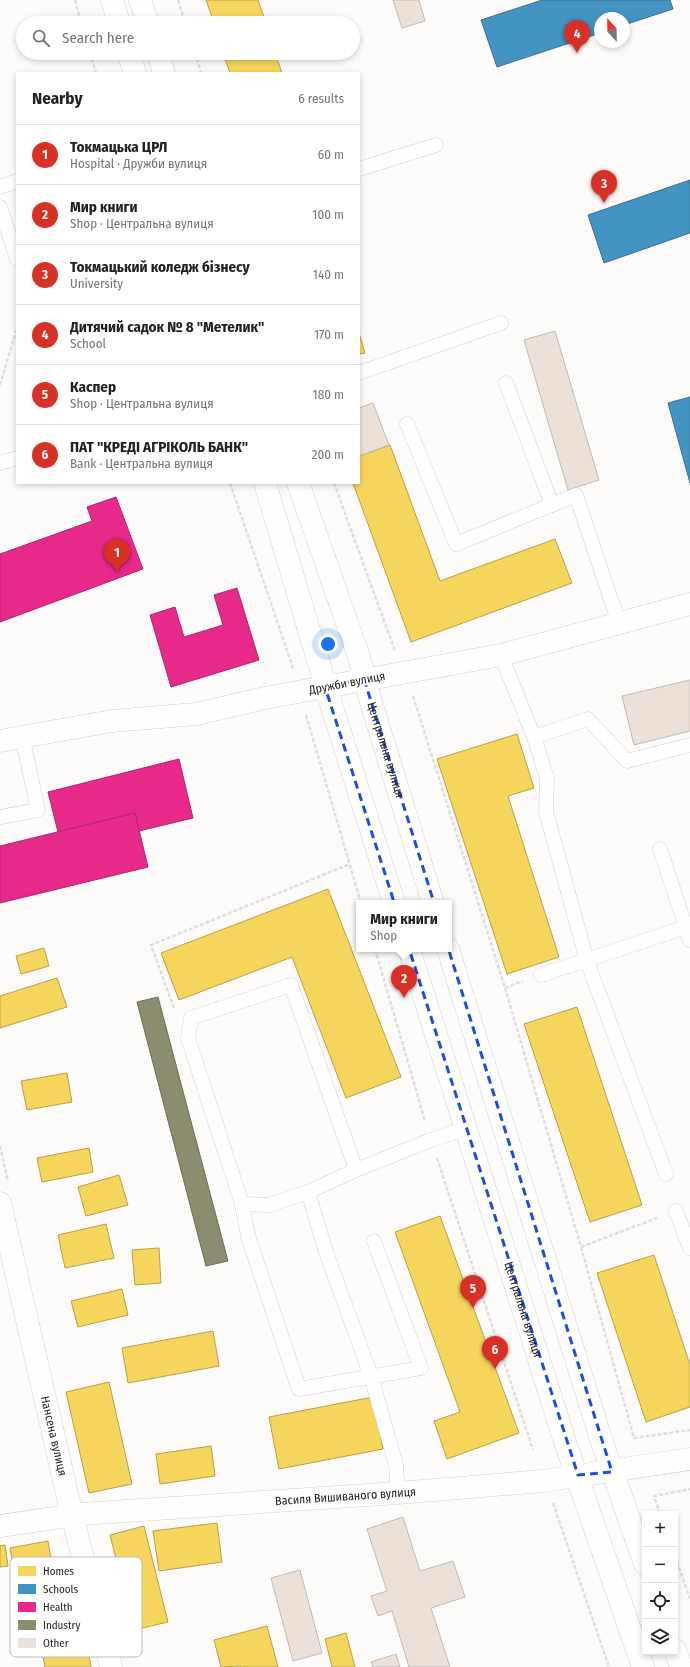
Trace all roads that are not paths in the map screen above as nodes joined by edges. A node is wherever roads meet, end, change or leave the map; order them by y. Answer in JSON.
{"nodes":[{"id":1,"x":112,"y":0,"type":"edge"},
{"id":2,"x":140,"y":0,"type":"edge"},
{"id":3,"x":117,"y":16,"type":"edge"},
{"id":4,"x":146,"y":16,"type":"edge"},
{"id":5,"x":130,"y":60,"type":"edge"},
{"id":6,"x":160,"y":60,"type":"edge"},
{"id":7,"x":134,"y":72,"type":"edge"},
{"id":8,"x":164,"y":72,"type":"edge"},
{"id":9,"x":436,"y":145,"type":"dead end"},
{"id":10,"x":360,"y":169,"type":"edge"},
{"id":11,"x":16,"y":181,"type":"edge"},
{"id":12,"x":0,"y":187,"type":"edge"},
{"id":13,"x":0,"y":207,"type":"edge"},
{"id":14,"x":16,"y":256,"type":"edge"},
{"id":15,"x":501,"y":323,"type":"dead end"},
{"id":16,"x":360,"y":373,"type":"edge"},
{"id":17,"x":506,"y":383,"type":"dead end"},
{"id":18,"x":407,"y":424,"type":"dead end"},
{"id":19,"x":16,"y":458,"type":"edge"},
{"id":20,"x":0,"y":463,"type":"edge"},
{"id":21,"x":265,"y":484,"type":"edge"},
{"id":22,"x":298,"y":484,"type":"edge"},
{"id":23,"x":552,"y":505,"type":"junction"},
{"id":24,"x":690,"y":604,"type":"edge"},
{"id":25,"x":619,"y":623,"type":"junction"},
{"id":26,"x":501,"y":656,"type":"junction"},
{"id":27,"x":364,"y":679,"type":"junction"},
{"id":28,"x":325,"y":687,"type":"junction"},
{"id":29,"x":22,"y":736,"type":"junction"},
{"id":30,"x":534,"y":737,"type":"junction"},
{"id":31,"x":0,"y":741,"type":"edge"},
{"id":32,"x":690,"y":745,"type":"edge"},
{"id":33,"x":0,"y":818,"type":"edge"},
{"id":34,"x":660,"y":849,"type":"dead end"},
{"id":35,"x":393,"y":900,"type":"edge"},
{"id":36,"x":432,"y":900,"type":"edge"},
{"id":37,"x":688,"y":934,"type":"edge"},
{"id":38,"x":410,"y":952,"type":"edge"},
{"id":39,"x":449,"y":952,"type":"edge"},
{"id":40,"x":587,"y":961,"type":"junction"},
{"id":41,"x":541,"y":975,"type":"dead end"},
{"id":42,"x":467,"y":1128,"type":"junction"},
{"id":43,"x":356,"y":1170,"type":"junction"},
{"id":44,"x":666,"y":1174,"type":"dead end"},
{"id":45,"x":308,"y":1192,"type":"junction"},
{"id":46,"x":0,"y":1203,"type":"edge"},
{"id":47,"x":242,"y":1204,"type":"junction"},
{"id":48,"x":676,"y":1211,"type":"road end"},
{"id":49,"x":374,"y":1241,"type":"dead end"},
{"id":50,"x":690,"y":1248,"type":"edge"},
{"id":51,"x":371,"y":1376,"type":"junction"},
{"id":52,"x":690,"y":1459,"type":"edge"},
{"id":53,"x":612,"y":1472,"type":"junction"},
{"id":54,"x":578,"y":1476,"type":"junction"},
{"id":55,"x":398,"y":1493,"type":"junction"},
{"id":56,"x":72,"y":1515,"type":"junction"},
{"id":57,"x":0,"y":1526,"type":"edge"},
{"id":58,"x":642,"y":1556,"type":"edge"},
{"id":59,"x":83,"y":1557,"type":"edge"},
{"id":60,"x":677,"y":1655,"type":"edge"},
{"id":61,"x":108,"y":1657,"type":"edge"},
{"id":62,"x":111,"y":1667,"type":"edge"},
{"id":63,"x":643,"y":1667,"type":"edge"},
{"id":64,"x":681,"y":1667,"type":"edge"}],
"edges":[{"from":1,"to":3,"type":"street"},
{"from":2,"to":4,"type":"street"},
{"from":5,"to":7,"type":"street"},
{"from":6,"to":8,"type":"street"},
{"from":9,"to":10,"type":"lane"},
{"from":11,"to":12,"type":"lane"},
{"from":13,"to":14,"type":"lane"},
{"from":15,"to":16,"type":"lane"},
{"from":17,"to":23,"type":"lane"},
{"from":18,"to":23,"type":"lane"},
{"from":19,"to":20,"type":"lane"},
{"from":21,"to":28,"type":"street"},
{"from":22,"to":27,"type":"street","name":"Центральна вулиця"},
{"from":23,"to":25,"type":"lane"},
{"from":24,"to":25,"type":"street","name":"Дружби вулиця"},
{"from":25,"to":26,"type":"street","name":"Дружби вулиця"},
{"from":26,"to":27,"type":"street","name":"Дружби вулиця"},
{"from":26,"to":30,"type":"lane"},
{"from":27,"to":28,"type":"street","name":"Дружби вулиця"},
{"from":27,"to":36,"type":"street","name":"Центральна вулиця"},
{"from":28,"to":29,"type":"street","name":"Дружби вулиця"},
{"from":28,"to":35,"type":"street"},
{"from":29,"to":31,"type":"street","name":"Дружби вулиця"},
{"from":29,"to":33,"type":"lane"},
{"from":30,"to":32,"type":"lane"},
{"from":30,"to":40,"type":"lane"},
{"from":34,"to":37,"type":"lane"},
{"from":37,"to":40,"type":"lane"},
{"from":38,"to":42,"type":"street","name":"Центральна вулиця"},
{"from":39,"to":53,"type":"street"},
{"from":40,"to":41,"type":"lane"},
{"from":40,"to":44,"type":"lane"},
{"from":42,"to":43,"type":"lane"},
{"from":42,"to":54,"type":"street","name":"Центральна вулиця"},
{"from":43,"to":45,"type":"lane"},
{"from":43,"to":47,"type":"lane"},
{"from":45,"to":47,"type":"lane"},
{"from":45,"to":51,"type":"lane"},
{"from":46,"to":56,"type":"street","name":"Нансена вулиця"},
{"from":47,"to":51,"type":"lane"},
{"from":48,"to":50,"type":"lane"},
{"from":49,"to":51,"type":"lane"},
{"from":51,"to":55,"type":"lane"},
{"from":52,"to":53,"type":"street","name":"Василя Вишиваного вулиця"},
{"from":53,"to":54,"type":"street","name":"Василя Вишиваного вулиця"},
{"from":53,"to":58,"type":"street"},
{"from":54,"to":55,"type":"street","name":"Василя Вишиваного вулиця"},
{"from":54,"to":63,"type":"street","name":"Центральна вулиця"},
{"from":55,"to":56,"type":"street","name":"Василя Вишиваного вулиця"},
{"from":56,"to":57,"type":"street","name":"Василя Вишиваного вулиця"},
{"from":56,"to":59,"type":"street","name":"Нансена вулиця"},
{"from":60,"to":64,"type":"street"},
{"from":61,"to":62,"type":"street","name":"Нансена вулиця"}]}
